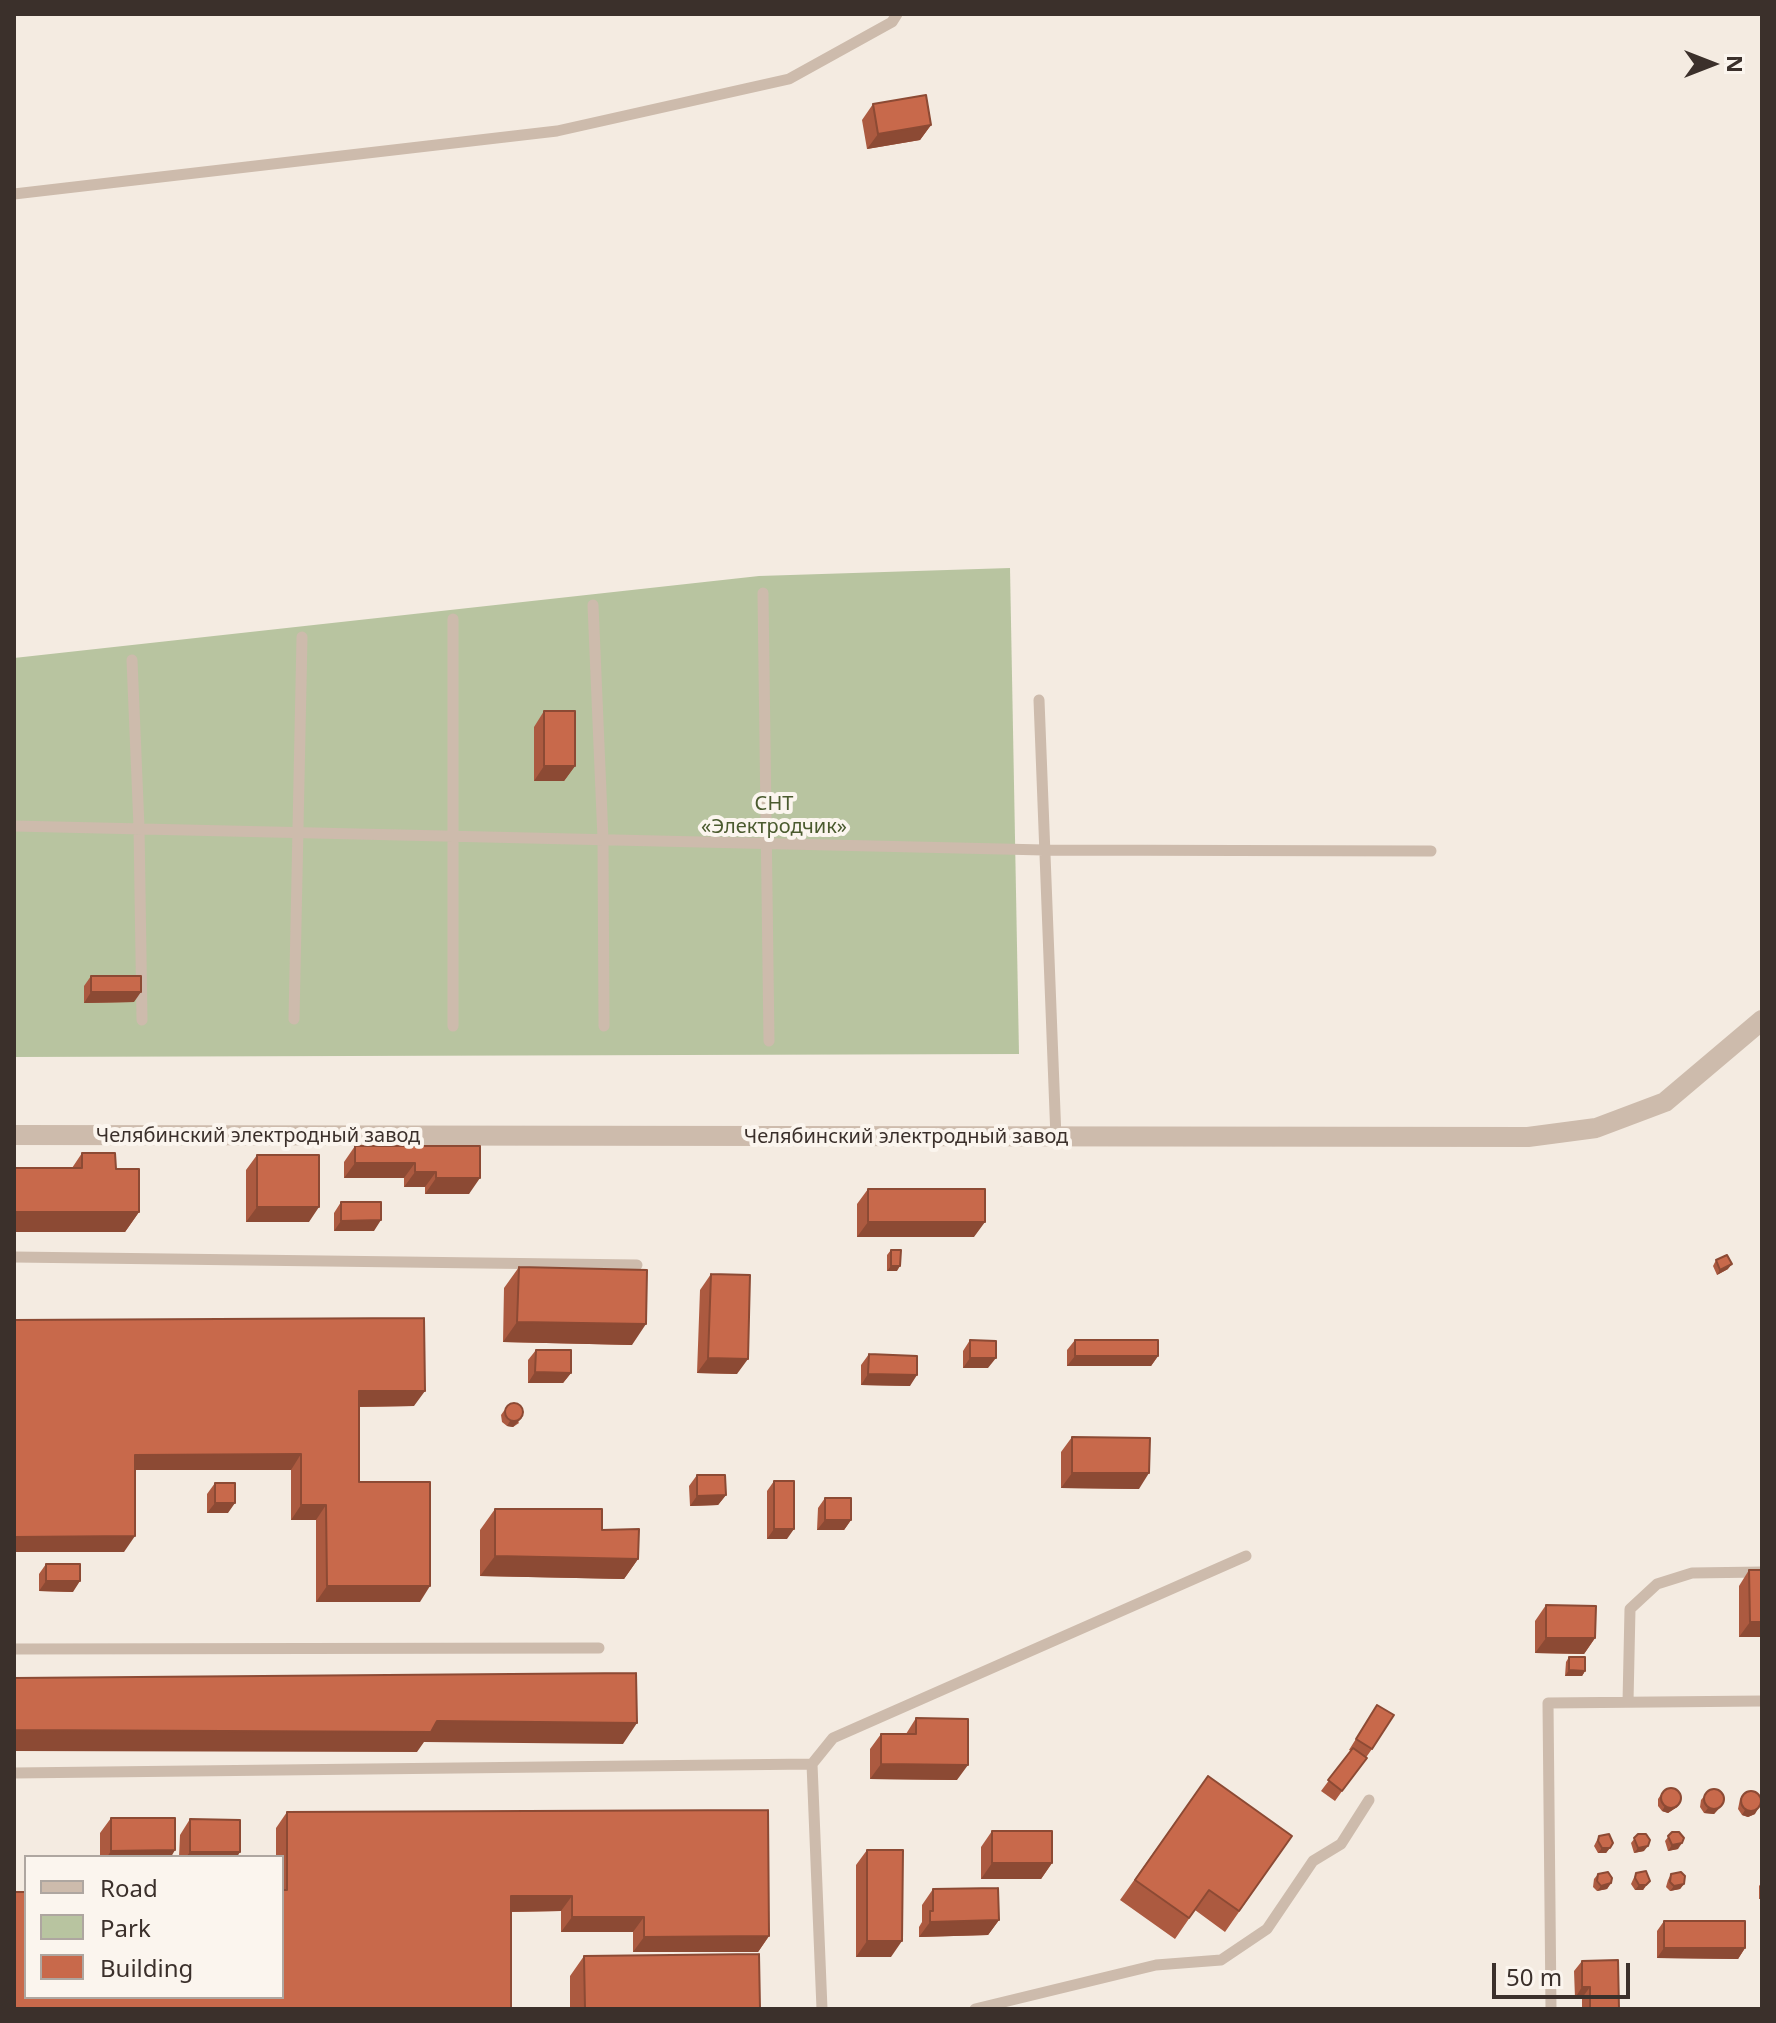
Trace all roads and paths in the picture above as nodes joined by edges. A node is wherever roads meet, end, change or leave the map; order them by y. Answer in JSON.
{"nodes":[{"id":1,"x":897,"y":14,"type":"edge"},
{"id":2,"x":14,"y":194,"type":"edge"},
{"id":3,"x":763,"y":593,"type":"dead end"},
{"id":4,"x":593,"y":605,"type":"dead end"},
{"id":5,"x":453,"y":619,"type":"dead end"},
{"id":6,"x":302,"y":637,"type":"dead end"},
{"id":7,"x":132,"y":660,"type":"dead end"},
{"id":8,"x":1039,"y":700,"type":"dead end"},
{"id":9,"x":14,"y":826,"type":"edge"},
{"id":10,"x":139,"y":827,"type":"junction"},
{"id":11,"x":298,"y":833,"type":"junction"},
{"id":12,"x":454,"y":838,"type":"junction"},
{"id":13,"x":603,"y":839,"type":"junction"},
{"id":14,"x":765,"y":843,"type":"junction"},
{"id":15,"x":1044,"y":850,"type":"junction"},
{"id":16,"x":1431,"y":851,"type":"dead end"},
{"id":17,"x":294,"y":1019,"type":"dead end"},
{"id":18,"x":142,"y":1020,"type":"dead end"},
{"id":19,"x":1762,"y":1020,"type":"edge"},
{"id":20,"x":453,"y":1026,"type":"dead end"},
{"id":21,"x":604,"y":1026,"type":"dead end"},
{"id":22,"x":769,"y":1041,"type":"dead end"},
{"id":23,"x":14,"y":1135,"type":"edge"},
{"id":24,"x":1056,"y":1138,"type":"junction"},
{"id":25,"x":14,"y":1257,"type":"edge"},
{"id":26,"x":637,"y":1265,"type":"dead end"},
{"id":27,"x":1246,"y":1556,"type":"dead end"},
{"id":28,"x":1762,"y":1572,"type":"edge"},
{"id":29,"x":599,"y":1648,"type":"dead end"},
{"id":30,"x":14,"y":1649,"type":"edge"},
{"id":31,"x":1762,"y":1701,"type":"edge"},
{"id":32,"x":1628,"y":1702,"type":"junction"},
{"id":33,"x":812,"y":1764,"type":"junction"},
{"id":34,"x":14,"y":1773,"type":"edge"},
{"id":35,"x":1369,"y":1800,"type":"dead end"},
{"id":36,"x":822,"y":2009,"type":"edge"},
{"id":37,"x":975,"y":2009,"type":"edge"},
{"id":38,"x":1551,"y":2009,"type":"edge"}],
"edges":[{"from":1,"to":2,"type":"lane"},
{"from":3,"to":14,"type":"lane"},
{"from":4,"to":13,"type":"lane"},
{"from":5,"to":12,"type":"lane"},
{"from":6,"to":11,"type":"lane"},
{"from":7,"to":10,"type":"lane"},
{"from":8,"to":15,"type":"lane"},
{"from":9,"to":10,"type":"lane"},
{"from":10,"to":11,"type":"lane"},
{"from":10,"to":18,"type":"lane"},
{"from":11,"to":12,"type":"lane"},
{"from":11,"to":17,"type":"lane"},
{"from":12,"to":13,"type":"lane"},
{"from":12,"to":20,"type":"lane"},
{"from":13,"to":14,"type":"lane"},
{"from":13,"to":21,"type":"lane"},
{"from":14,"to":15,"type":"lane"},
{"from":14,"to":22,"type":"lane"},
{"from":15,"to":16,"type":"lane"},
{"from":15,"to":24,"type":"lane"},
{"from":19,"to":24,"type":"street","name":"Челябинский электродный завод"},
{"from":23,"to":24,"type":"street","name":"Челябинский электродный завод"},
{"from":25,"to":26,"type":"lane"},
{"from":27,"to":33,"type":"lane"},
{"from":28,"to":32,"type":"lane"},
{"from":29,"to":30,"type":"lane"},
{"from":31,"to":32,"type":"lane"},
{"from":32,"to":38,"type":"lane"},
{"from":33,"to":34,"type":"lane"},
{"from":33,"to":36,"type":"lane"},
{"from":35,"to":37,"type":"lane"}]}
